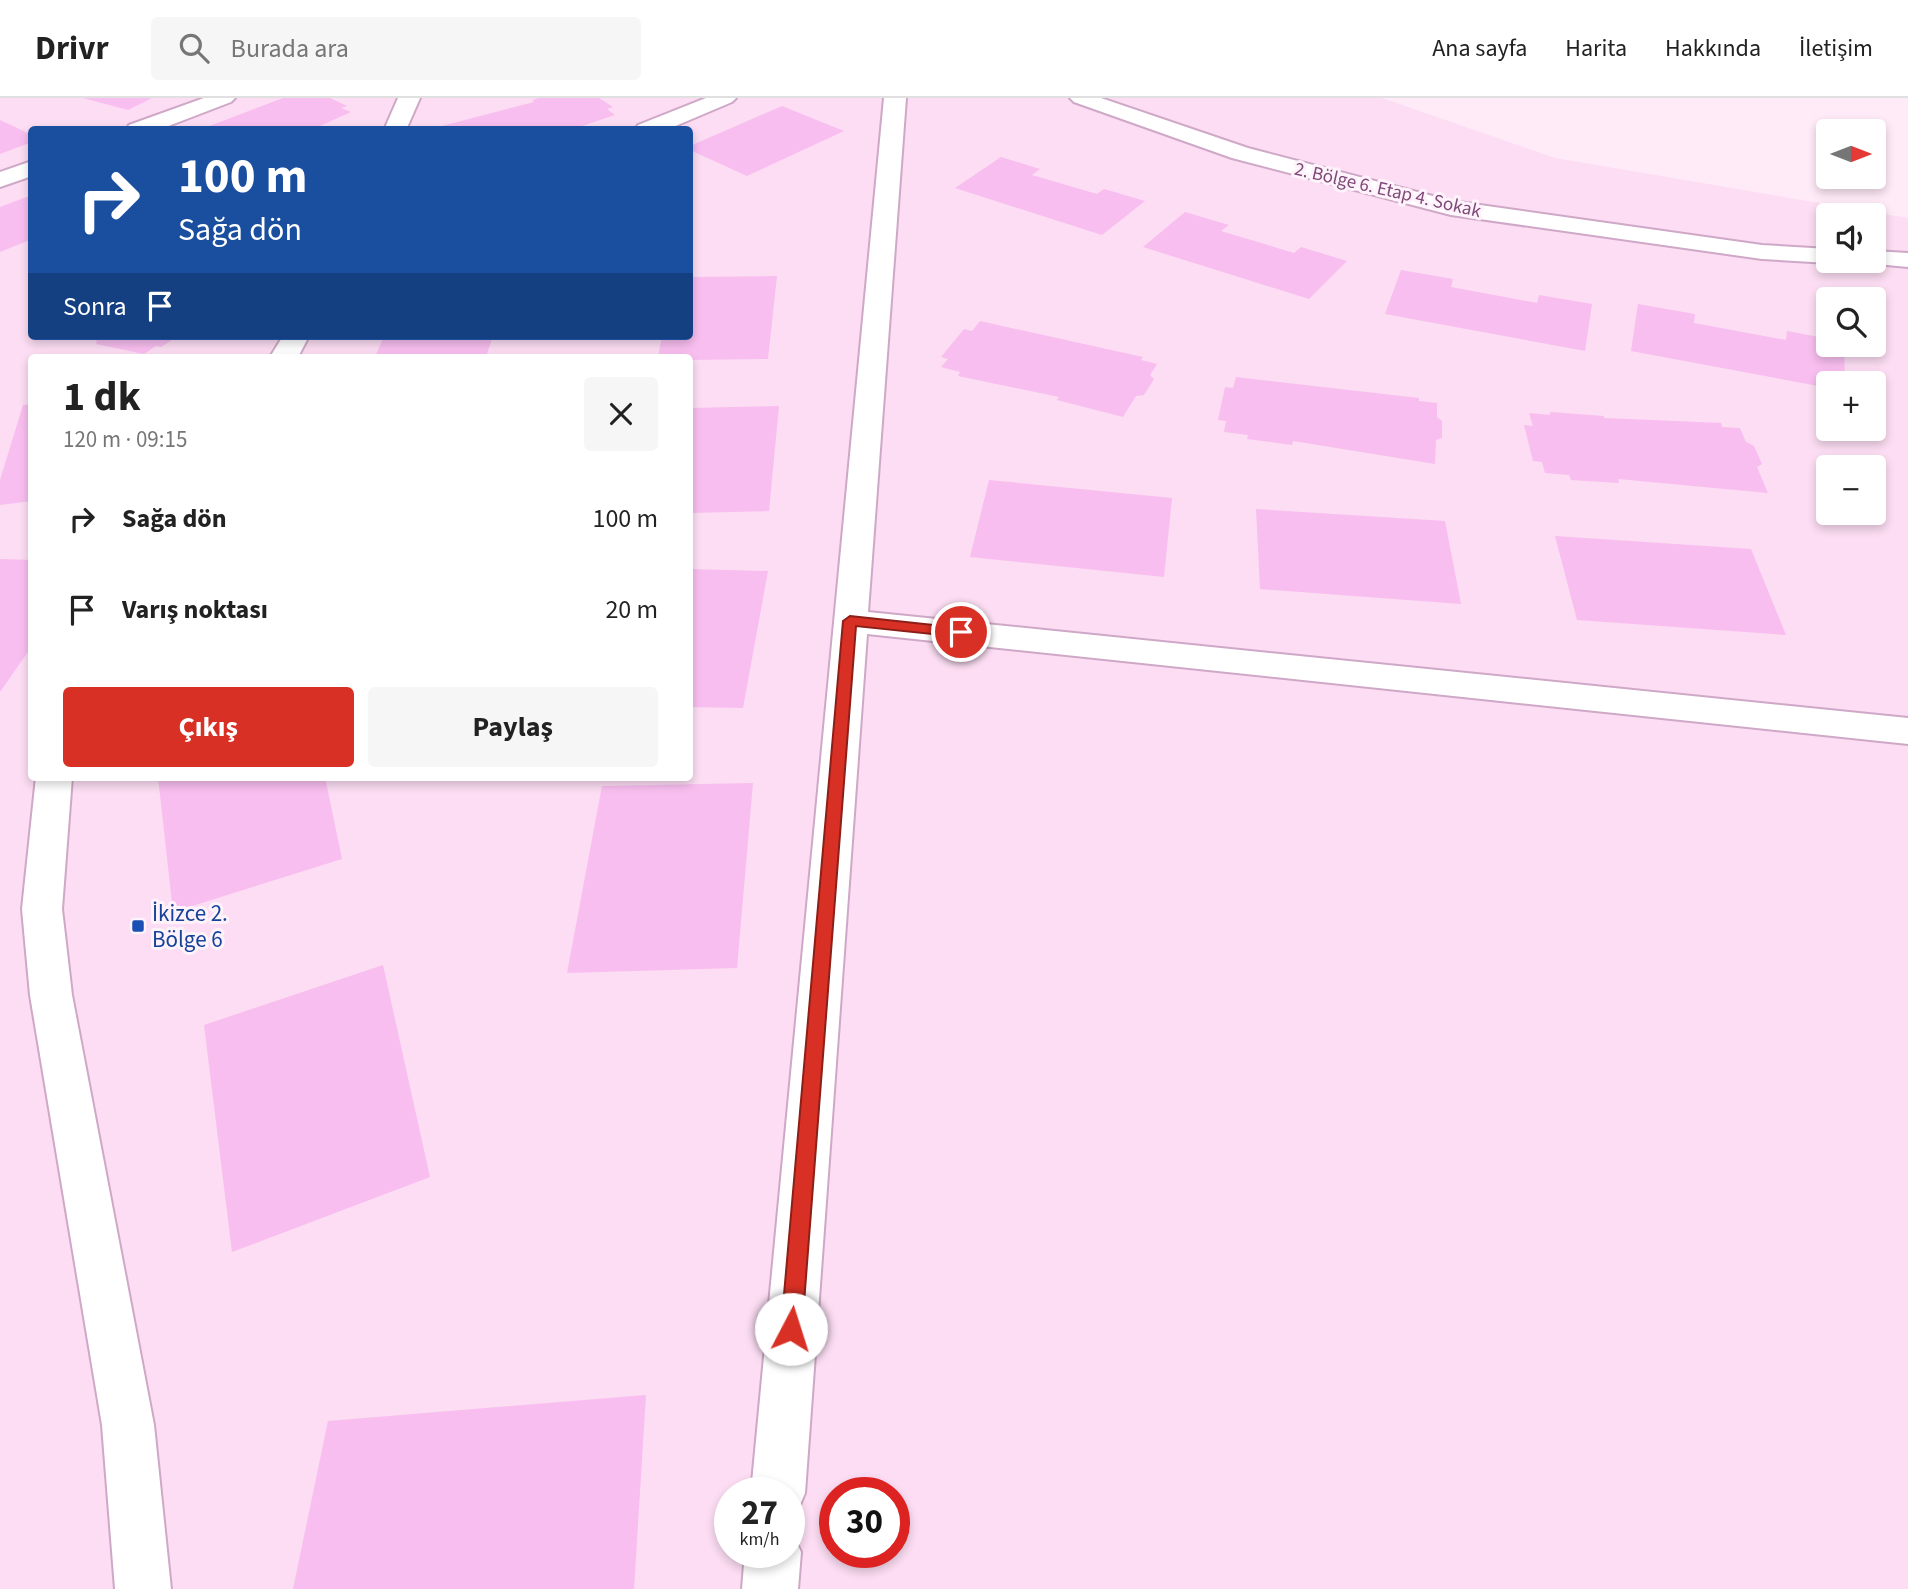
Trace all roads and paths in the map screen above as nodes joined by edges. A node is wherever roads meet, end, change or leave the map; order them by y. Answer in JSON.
{"nodes":[{"id":1,"x":224,"y":98,"type":"edge"},
{"id":2,"x":409,"y":98,"type":"edge"},
{"id":3,"x":725,"y":98,"type":"edge"},
{"id":4,"x":895,"y":98,"type":"edge"},
{"id":5,"x":1082,"y":98,"type":"edge"},
{"id":6,"x":148,"y":126,"type":"edge"},
{"id":7,"x":397,"y":126,"type":"edge"},
{"id":8,"x":656,"y":126,"type":"edge"},
{"id":9,"x":28,"y":170,"type":"edge"},
{"id":10,"x":0,"y":180,"type":"edge"},
{"id":11,"x":1816,"y":255,"type":"edge"},
{"id":12,"x":1886,"y":259,"type":"edge"},
{"id":13,"x":1908,"y":260,"type":"edge"},
{"id":14,"x":850,"y":621,"type":"junction"},
{"id":15,"x":1908,"y":731,"type":"edge"},
{"id":16,"x":54,"y":781,"type":"edge"},
{"id":17,"x":779,"y":1477,"type":"edge"},
{"id":18,"x":772,"y":1568,"type":"edge"},
{"id":19,"x":143,"y":1589,"type":"edge"},
{"id":20,"x":770,"y":1589,"type":"edge"}],
"edges":[{"from":1,"to":6,"type":"street"},
{"from":2,"to":7,"type":"street"},
{"from":3,"to":8,"type":"street"},
{"from":4,"to":14,"type":"street"},
{"from":5,"to":11,"type":"street","name":"2. Bölge 6. Etap 4. Sokak"},
{"from":9,"to":10,"type":"street"},
{"from":12,"to":13,"type":"street"},
{"from":14,"to":15,"type":"street"},
{"from":14,"to":17,"type":"street"},
{"from":16,"to":19,"type":"street"},
{"from":18,"to":20,"type":"street"}]}
